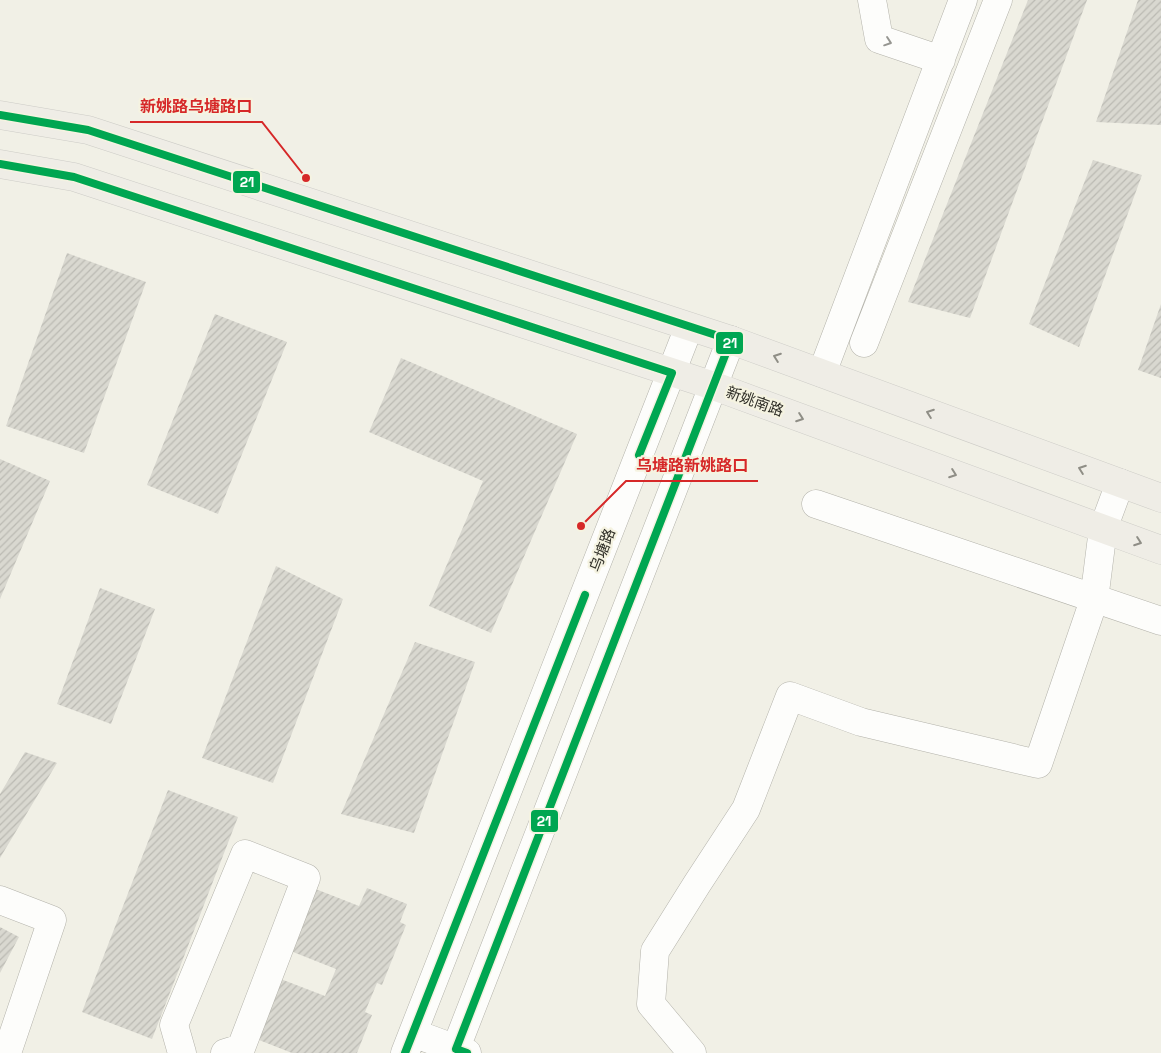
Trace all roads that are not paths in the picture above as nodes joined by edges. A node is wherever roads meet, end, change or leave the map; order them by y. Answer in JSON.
{"nodes":[{"id":1,"x":872,"y":0,"type":"edge"},
{"id":2,"x":964,"y":0,"type":"edge"},
{"id":3,"x":998,"y":0,"type":"edge"},
{"id":4,"x":941,"y":60,"type":"junction"},
{"id":5,"x":0,"y":115,"type":"edge"},
{"id":6,"x":0,"y":164,"type":"edge"},
{"id":7,"x":689,"y":327,"type":"junction"},
{"id":8,"x":731,"y":340,"type":"junction"},
{"id":9,"x":864,"y":344,"type":"dead end"},
{"id":10,"x":672,"y":373,"type":"junction"},
{"id":11,"x":822,"y":373,"type":"junction"},
{"id":12,"x":714,"y":386,"type":"junction"},
{"id":13,"x":1120,"y":483,"type":"junction"},
{"id":14,"x":1161,"y":498,"type":"edge"},
{"id":15,"x":816,"y":504,"type":"dead end"},
{"id":16,"x":1103,"y":529,"type":"junction"},
{"id":17,"x":1161,"y":550,"type":"edge"},
{"id":18,"x":1094,"y":600,"type":"junction"},
{"id":19,"x":1161,"y":621,"type":"edge"},
{"id":20,"x":0,"y":900,"type":"edge"},
{"id":21,"x":409,"y":1043,"type":"edge"},
{"id":22,"x":459,"y":1052,"type":"edge"},
{"id":23,"x":8,"y":1053,"type":"edge"},
{"id":24,"x":182,"y":1053,"type":"edge"},
{"id":25,"x":226,"y":1053,"type":"edge"},
{"id":26,"x":692,"y":1053,"type":"edge"}],
"edges":[{"from":1,"to":4,"type":"street","one_way":true},
{"from":2,"to":4,"type":"street"},
{"from":3,"to":9,"type":"street"},
{"from":4,"to":11,"type":"street"},
{"from":5,"to":7,"type":"main road"},
{"from":6,"to":10,"type":"main road","name":"新姚南路"},
{"from":7,"to":8,"type":"main road"},
{"from":7,"to":10,"type":"street","name":"乌塘路"},
{"from":11,"to":8,"type":"main road","one_way":true},
{"from":8,"to":12,"type":"street"},
{"from":10,"to":12,"type":"main road","name":"新姚南路"},
{"from":10,"to":21,"type":"street","name":"乌塘路"},
{"from":13,"to":11,"type":"main road","one_way":true},
{"from":12,"to":16,"type":"main road","name":"新姚南路","one_way":true},
{"from":12,"to":22,"type":"street"},
{"from":13,"to":14,"type":"main road"},
{"from":13,"to":16,"type":"street"},
{"from":15,"to":18,"type":"street"},
{"from":16,"to":17,"type":"main road","name":"新姚南路","one_way":true},
{"from":16,"to":18,"type":"street"},
{"from":18,"to":19,"type":"street"},
{"from":18,"to":26,"type":"street"},
{"from":20,"to":23,"type":"street"},
{"from":21,"to":22,"type":"street"},
{"from":24,"to":25,"type":"street"}]}
